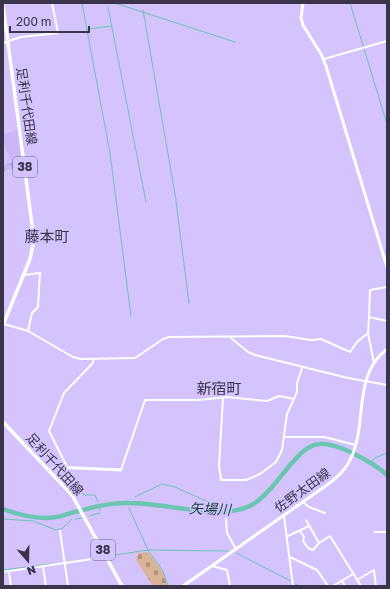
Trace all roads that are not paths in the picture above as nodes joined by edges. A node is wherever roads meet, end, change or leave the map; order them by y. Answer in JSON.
{"nodes":[{"id":1,"x":52,"y":3,"type":"edge"},
{"id":2,"x":303,"y":3,"type":"edge"},
{"id":3,"x":3,"y":5,"type":"edge"},
{"id":4,"x":8,"y":41,"type":"junction"},
{"id":5,"x":387,"y":41,"type":"edge"},
{"id":6,"x":3,"y":43,"type":"edge"},
{"id":7,"x":323,"y":60,"type":"junction"},
{"id":8,"x":387,"y":266,"type":"edge"},
{"id":9,"x":23,"y":275,"type":"junction"},
{"id":10,"x":387,"y":287,"type":"edge"},
{"id":11,"x":369,"y":317,"type":"junction"},
{"id":12,"x":387,"y":321,"type":"edge"},
{"id":13,"x":3,"y":324,"type":"edge"},
{"id":14,"x":28,"y":330,"type":"junction"},
{"id":15,"x":368,"y":333,"type":"junction"},
{"id":16,"x":230,"y":338,"type":"junction"},
{"id":17,"x":387,"y":349,"type":"edge"},
{"id":18,"x":94,"y":359,"type":"junction"},
{"id":19,"x":374,"y":363,"type":"junction"},
{"id":20,"x":302,"y":368,"type":"junction"},
{"id":21,"x":365,"y":381,"type":"junction"},
{"id":22,"x":387,"y":385,"type":"edge"},
{"id":23,"x":223,"y":398,"type":"junction"},
{"id":24,"x":294,"y":399,"type":"junction"},
{"id":25,"x":3,"y":422,"type":"edge"},
{"id":26,"x":285,"y":437,"type":"junction"},
{"id":27,"x":356,"y":445,"type":"junction"},
{"id":28,"x":68,"y":468,"type":"junction"},
{"id":29,"x":121,"y":470,"type":"joint"},
{"id":30,"x":51,"y":471,"type":"junction"},
{"id":31,"x":303,"y":502,"type":"junction"},
{"id":32,"x":325,"y":513,"type":"dead end"},
{"id":33,"x":284,"y":516,"type":"junction"},
{"id":34,"x":226,"y":519,"type":"dead end"},
{"id":35,"x":306,"y":520,"type":"dead end"},
{"id":36,"x":309,"y":526,"type":"junction"},
{"id":37,"x":60,"y":531,"type":"dead end"},
{"id":38,"x":300,"y":531,"type":"junction"},
{"id":39,"x":375,"y":532,"type":"dead end"},
{"id":40,"x":387,"y":532,"type":"edge"},
{"id":41,"x":288,"y":536,"type":"junction"},
{"id":42,"x":319,"y":543,"type":"junction"},
{"id":43,"x":236,"y":549,"type":"junction"},
{"id":44,"x":106,"y":557,"type":"junction"},
{"id":45,"x":290,"y":557,"type":"junction"},
{"id":46,"x":65,"y":563,"type":"junction"},
{"id":47,"x":44,"y":566,"type":"junction"},
{"id":48,"x":212,"y":566,"type":"junction"},
{"id":49,"x":3,"y":572,"type":"edge"},
{"id":50,"x":9,"y":572,"type":"junction"},
{"id":51,"x":353,"y":574,"type":"junction"},
{"id":52,"x":357,"y":580,"type":"junction"},
{"id":53,"x":342,"y":581,"type":"junction"},
{"id":54,"x":11,"y":586,"type":"edge"},
{"id":55,"x":46,"y":586,"type":"edge"},
{"id":56,"x":68,"y":586,"type":"edge"},
{"id":57,"x":122,"y":586,"type":"edge"},
{"id":58,"x":183,"y":586,"type":"edge"},
{"id":59,"x":230,"y":586,"type":"edge"},
{"id":60,"x":294,"y":586,"type":"edge"},
{"id":61,"x":328,"y":586,"type":"edge"},
{"id":62,"x":333,"y":586,"type":"edge"},
{"id":63,"x":345,"y":586,"type":"edge"},
{"id":64,"x":361,"y":586,"type":"edge"},
{"id":65,"x":376,"y":586,"type":"edge"}],
"edges":[{"from":1,"to":4,"type":"street"},
{"from":2,"to":7,"type":"street"},
{"from":3,"to":4,"type":"main road","name":"足利千代田線","number":"38"},
{"from":4,"to":6,"type":"street"},
{"from":4,"to":9,"type":"main road","name":"足利千代田線","number":"38"},
{"from":5,"to":7,"type":"street"},
{"from":7,"to":8,"type":"street"},
{"from":9,"to":13,"type":"main road","name":"足利千代田線","number":"38"},
{"from":9,"to":14,"type":"street"},
{"from":10,"to":11,"type":"street"},
{"from":11,"to":12,"type":"street"},
{"from":11,"to":15,"type":"street"},
{"from":13,"to":14,"type":"street"},
{"from":14,"to":18,"type":"street"},
{"from":15,"to":16,"type":"street"},
{"from":15,"to":19,"type":"street"},
{"from":16,"to":18,"type":"street"},
{"from":16,"to":20,"type":"street"},
{"from":17,"to":19,"type":"street","name":"佐野太田線"},
{"from":18,"to":28,"type":"street"},
{"from":19,"to":21,"type":"street","name":"佐野太田線"},
{"from":20,"to":21,"type":"street"},
{"from":20,"to":24,"type":"street"},
{"from":21,"to":22,"type":"street"},
{"from":21,"to":27,"type":"street","name":"佐野太田線"},
{"from":23,"to":24,"type":"street"},
{"from":23,"to":26,"type":"street"},
{"from":23,"to":29,"type":"street"},
{"from":24,"to":26,"type":"street"},
{"from":25,"to":30,"type":"main road","name":"足利千代田線","number":"38"},
{"from":26,"to":27,"type":"street"},
{"from":27,"to":31,"type":"street","name":"佐野太田線"},
{"from":28,"to":29,"type":"street"},
{"from":28,"to":30,"type":"street"},
{"from":30,"to":44,"type":"main road","name":"足利千代田線","number":"38"},
{"from":31,"to":32,"type":"street"},
{"from":31,"to":33,"type":"street","name":"佐野太田線"},
{"from":33,"to":41,"type":"street"},
{"from":33,"to":43,"type":"street","name":"佐野太田線"},
{"from":34,"to":43,"type":"street"},
{"from":35,"to":36,"type":"street"},
{"from":36,"to":38,"type":"street"},
{"from":36,"to":42,"type":"street"},
{"from":37,"to":46,"type":"street"},
{"from":38,"to":41,"type":"street"},
{"from":38,"to":42,"type":"street"},
{"from":39,"to":40,"type":"street"},
{"from":41,"to":45,"type":"street"},
{"from":42,"to":51,"type":"street"},
{"from":43,"to":48,"type":"street","name":"佐野太田線"},
{"from":44,"to":46,"type":"street"},
{"from":44,"to":57,"type":"main road","name":"足利千代田線","number":"38"},
{"from":45,"to":60,"type":"street"},
{"from":45,"to":61,"type":"street"},
{"from":46,"to":47,"type":"street"},
{"from":46,"to":56,"type":"street"},
{"from":47,"to":50,"type":"street"},
{"from":47,"to":55,"type":"street"},
{"from":48,"to":58,"type":"street","name":"佐野太田線"},
{"from":48,"to":59,"type":"street"},
{"from":49,"to":50,"type":"street"},
{"from":50,"to":54,"type":"street"},
{"from":51,"to":52,"type":"street"},
{"from":51,"to":53,"type":"street"},
{"from":52,"to":64,"type":"street"},
{"from":52,"to":65,"type":"street"},
{"from":53,"to":62,"type":"street"},
{"from":53,"to":63,"type":"street"}]}
